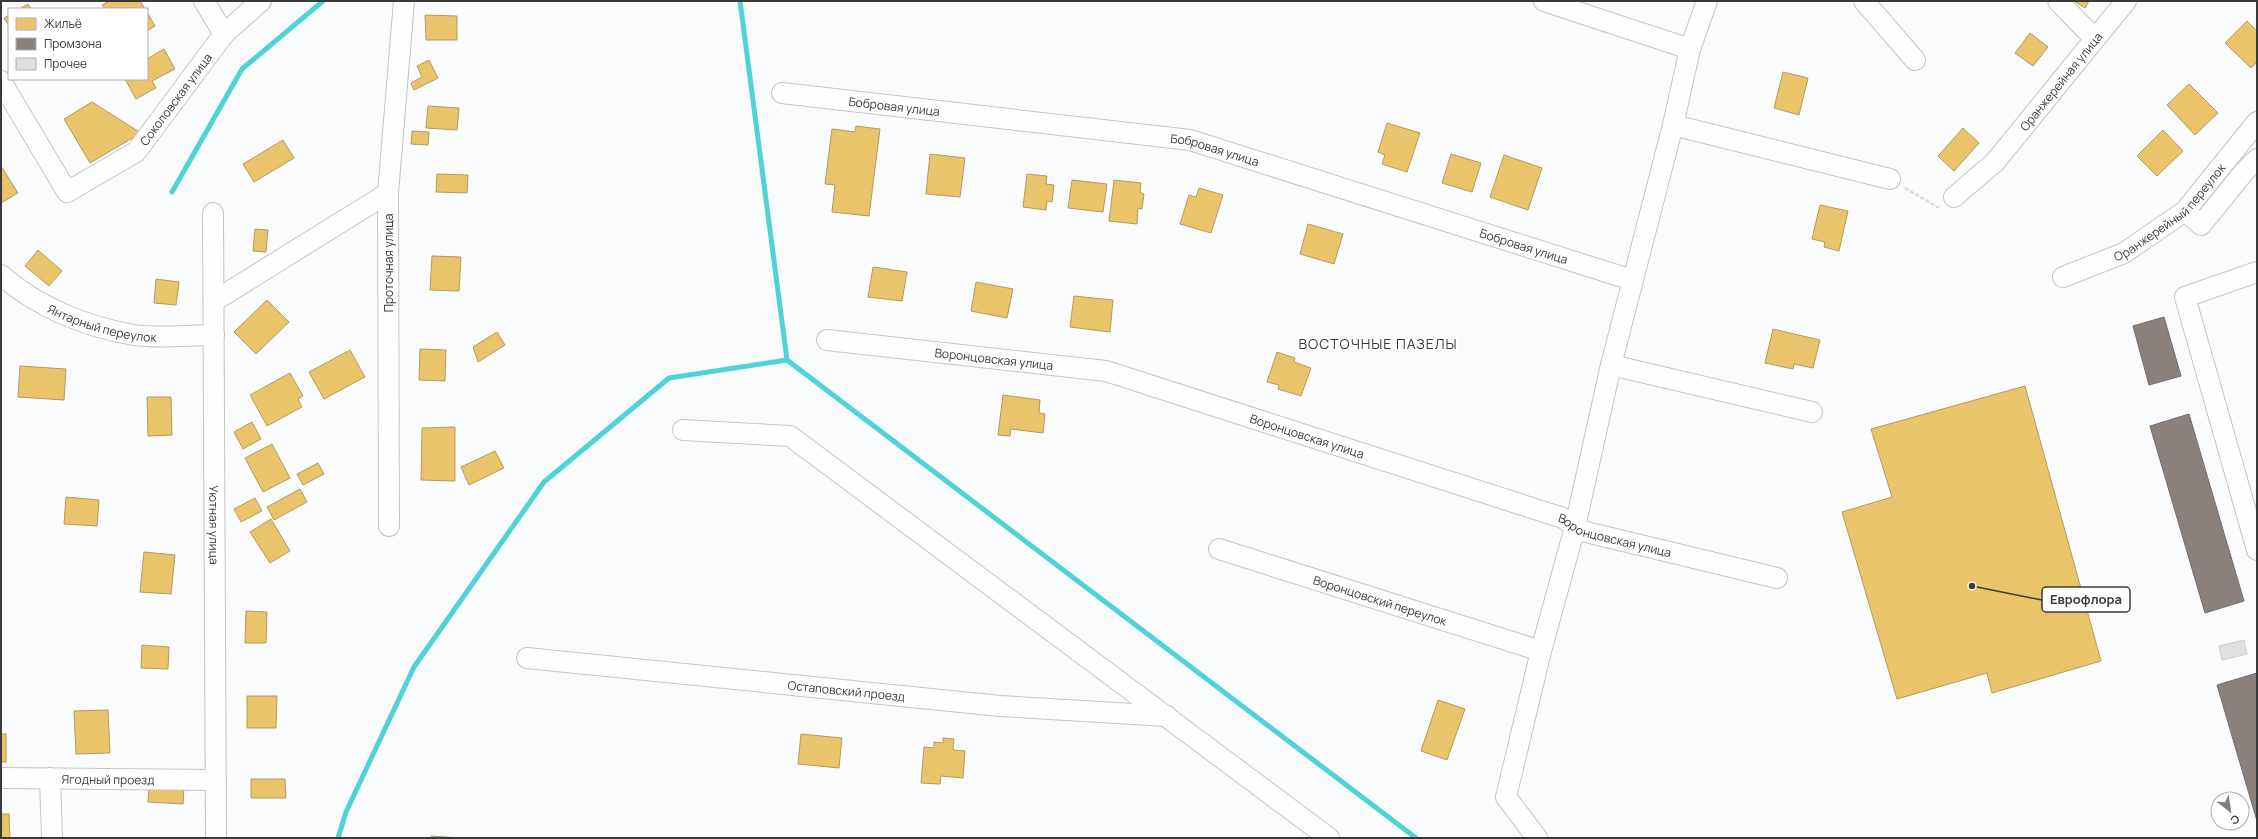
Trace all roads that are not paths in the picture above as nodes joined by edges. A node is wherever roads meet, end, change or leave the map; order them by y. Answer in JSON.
{"nodes":[{"id":1,"x":204,"y":1,"type":"edge"},
{"id":2,"x":261,"y":1,"type":"edge"},
{"id":3,"x":404,"y":1,"type":"edge"},
{"id":4,"x":1544,"y":1,"type":"edge"},
{"id":5,"x":1707,"y":1,"type":"edge"},
{"id":6,"x":1864,"y":1,"type":"edge"},
{"id":7,"x":2058,"y":1,"type":"edge"},
{"id":8,"x":2126,"y":1,"type":"edge"},
{"id":9,"x":224,"y":34,"type":"junction"},
{"id":10,"x":2094,"y":38,"type":"junction"},
{"id":11,"x":1690,"y":49,"type":"junction"},
{"id":12,"x":1914,"y":60,"type":"dead end"},
{"id":13,"x":1,"y":81,"type":"edge"},
{"id":14,"x":782,"y":93,"type":"dead end"},
{"id":15,"x":2257,"y":122,"type":"edge"},
{"id":16,"x":1673,"y":125,"type":"junction"},
{"id":17,"x":2257,"y":159,"type":"edge"},
{"id":18,"x":1890,"y":179,"type":"road end"},
{"id":19,"x":388,"y":193,"type":"junction"},
{"id":20,"x":1954,"y":197,"type":"road end"},
{"id":21,"x":2185,"y":211,"type":"junction"},
{"id":22,"x":213,"y":213,"type":"dead end"},
{"id":23,"x":2257,"y":272,"type":"edge"},
{"id":24,"x":1,"y":275,"type":"edge"},
{"id":25,"x":2063,"y":277,"type":"dead end"},
{"id":26,"x":1632,"y":280,"type":"junction"},
{"id":27,"x":214,"y":301,"type":"junction"},
{"id":28,"x":214,"y":335,"type":"junction"},
{"id":29,"x":827,"y":340,"type":"dead end"},
{"id":30,"x":1611,"y":365,"type":"junction"},
{"id":31,"x":1812,"y":412,"type":"dead end"},
{"id":32,"x":683,"y":430,"type":"dead end"},
{"id":33,"x":389,"y":526,"type":"dead end"},
{"id":34,"x":1575,"y":527,"type":"junction"},
{"id":35,"x":1219,"y":549,"type":"dead end"},
{"id":36,"x":2257,"y":550,"type":"edge"},
{"id":37,"x":1777,"y":578,"type":"dead end"},
{"id":38,"x":1541,"y":651,"type":"junction"},
{"id":39,"x":527,"y":658,"type":"dead end"},
{"id":40,"x":1166,"y":716,"type":"junction"},
{"id":41,"x":1,"y":778,"type":"edge"},
{"id":42,"x":50,"y":778,"type":"junction"},
{"id":43,"x":215,"y":780,"type":"junction"},
{"id":44,"x":52,"y":838,"type":"edge"},
{"id":45,"x":216,"y":838,"type":"edge"},
{"id":46,"x":1329,"y":838,"type":"edge"},
{"id":47,"x":1538,"y":838,"type":"edge"}],
"edges":[{"from":1,"to":9,"type":"street"},
{"from":2,"to":9,"type":"street","name":"Соколовская улица"},
{"from":3,"to":19,"type":"street","name":"Проточная улица"},
{"from":4,"to":11,"type":"street"},
{"from":5,"to":11,"type":"street"},
{"from":6,"to":12,"type":"street"},
{"from":7,"to":10,"type":"street"},
{"from":8,"to":10,"type":"street","name":"Оранжерейная улица"},
{"from":9,"to":13,"type":"street","name":"Соколовская улица"},
{"from":10,"to":20,"type":"street","name":"Оранжерейная улица"},
{"from":11,"to":16,"type":"street"},
{"from":14,"to":26,"type":"street","name":"Бобровая улица"},
{"from":15,"to":21,"type":"street","name":"Оранжерейный переулок"},
{"from":16,"to":18,"type":"street"},
{"from":16,"to":26,"type":"street"},
{"from":17,"to":21,"type":"street"},
{"from":19,"to":27,"type":"street"},
{"from":19,"to":33,"type":"street","name":"Проточная улица"},
{"from":21,"to":25,"type":"street","name":"Оранжерейный переулок"},
{"from":22,"to":27,"type":"street","name":"Уютная улица"},
{"from":23,"to":36,"type":"street"},
{"from":24,"to":28,"type":"street","name":"Янтарный переулок"},
{"from":26,"to":30,"type":"street"},
{"from":27,"to":28,"type":"street","name":"Уютная улица"},
{"from":28,"to":43,"type":"street","name":"Уютная улица"},
{"from":29,"to":34,"type":"street","name":"Воронцовская улица"},
{"from":30,"to":31,"type":"street"},
{"from":30,"to":34,"type":"street"},
{"from":32,"to":40,"type":"street"},
{"from":34,"to":37,"type":"street","name":"Воронцовская улица"},
{"from":34,"to":38,"type":"street"},
{"from":35,"to":38,"type":"street","name":"Воронцовский переулок"},
{"from":38,"to":47,"type":"street"},
{"from":39,"to":40,"type":"street","name":"Остаповский проезд"},
{"from":40,"to":46,"type":"street"},
{"from":41,"to":42,"type":"street","name":"Ягодный проезд"},
{"from":42,"to":43,"type":"street","name":"Ягодный проезд"},
{"from":42,"to":44,"type":"street"},
{"from":43,"to":45,"type":"street","name":"Уютная улица"}]}
